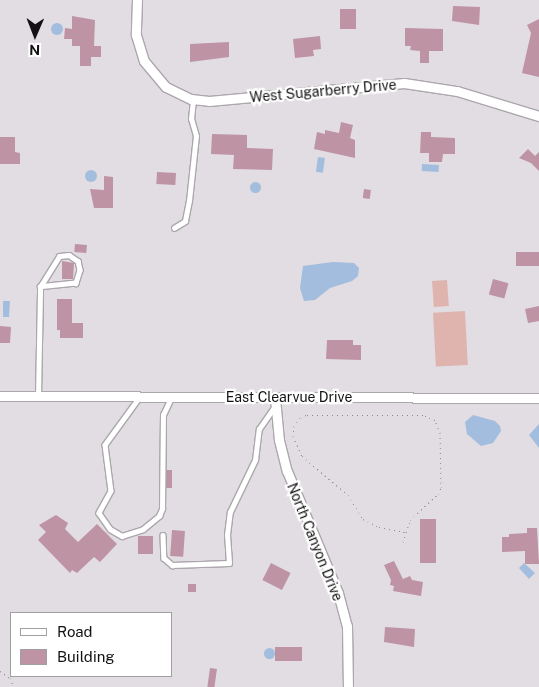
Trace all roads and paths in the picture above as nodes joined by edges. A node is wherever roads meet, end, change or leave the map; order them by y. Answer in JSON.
{"nodes":[{"id":1,"x":137,"y":0,"type":"edge"},
{"id":2,"x":193,"y":99,"type":"junction"},
{"id":3,"x":539,"y":116,"type":"edge"},
{"id":4,"x":174,"y":228,"type":"dead end"},
{"id":5,"x":40,"y":287,"type":"junction"},
{"id":6,"x":0,"y":396,"type":"edge"},
{"id":7,"x":38,"y":396,"type":"junction"},
{"id":8,"x":140,"y":397,"type":"junction"},
{"id":9,"x":172,"y":397,"type":"junction"},
{"id":10,"x":539,"y":398,"type":"edge"},
{"id":11,"x":276,"y":401,"type":"junction"},
{"id":12,"x":405,"y":532,"type":"junction"},
{"id":13,"x":163,"y":535,"type":"dead end"},
{"id":14,"x":403,"y":542,"type":"dead end"},
{"id":15,"x":0,"y":671,"type":"edge"},
{"id":16,"x":14,"y":687,"type":"edge"},
{"id":17,"x":348,"y":687,"type":"edge"}],
"edges":[{"from":1,"to":2,"type":"street","name":"West Sugarberry Drive"},
{"from":2,"to":3,"type":"street","name":"West Sugarberry Drive"},
{"from":2,"to":4,"type":"lane"},
{"from":5,"to":5,"type":"lane"},
{"from":5,"to":7,"type":"lane"},
{"from":6,"to":7,"type":"street","name":"East Clearvue Drive"},
{"from":7,"to":8,"type":"street","name":"East Clearvue Drive"},
{"from":8,"to":9,"type":"street","name":"East Clearvue Drive"},
{"from":8,"to":9,"type":"lane"},
{"from":9,"to":11,"type":"street","name":"East Clearvue Drive"},
{"from":10,"to":11,"type":"street","name":"East Clearvue Drive"},
{"from":11,"to":13,"type":"lane"},
{"from":11,"to":17,"type":"street","name":"North Canyon Drive"},
{"from":12,"to":12,"type":"path"},
{"from":12,"to":14,"type":"path"},
{"from":15,"to":16,"type":"path"}]}
